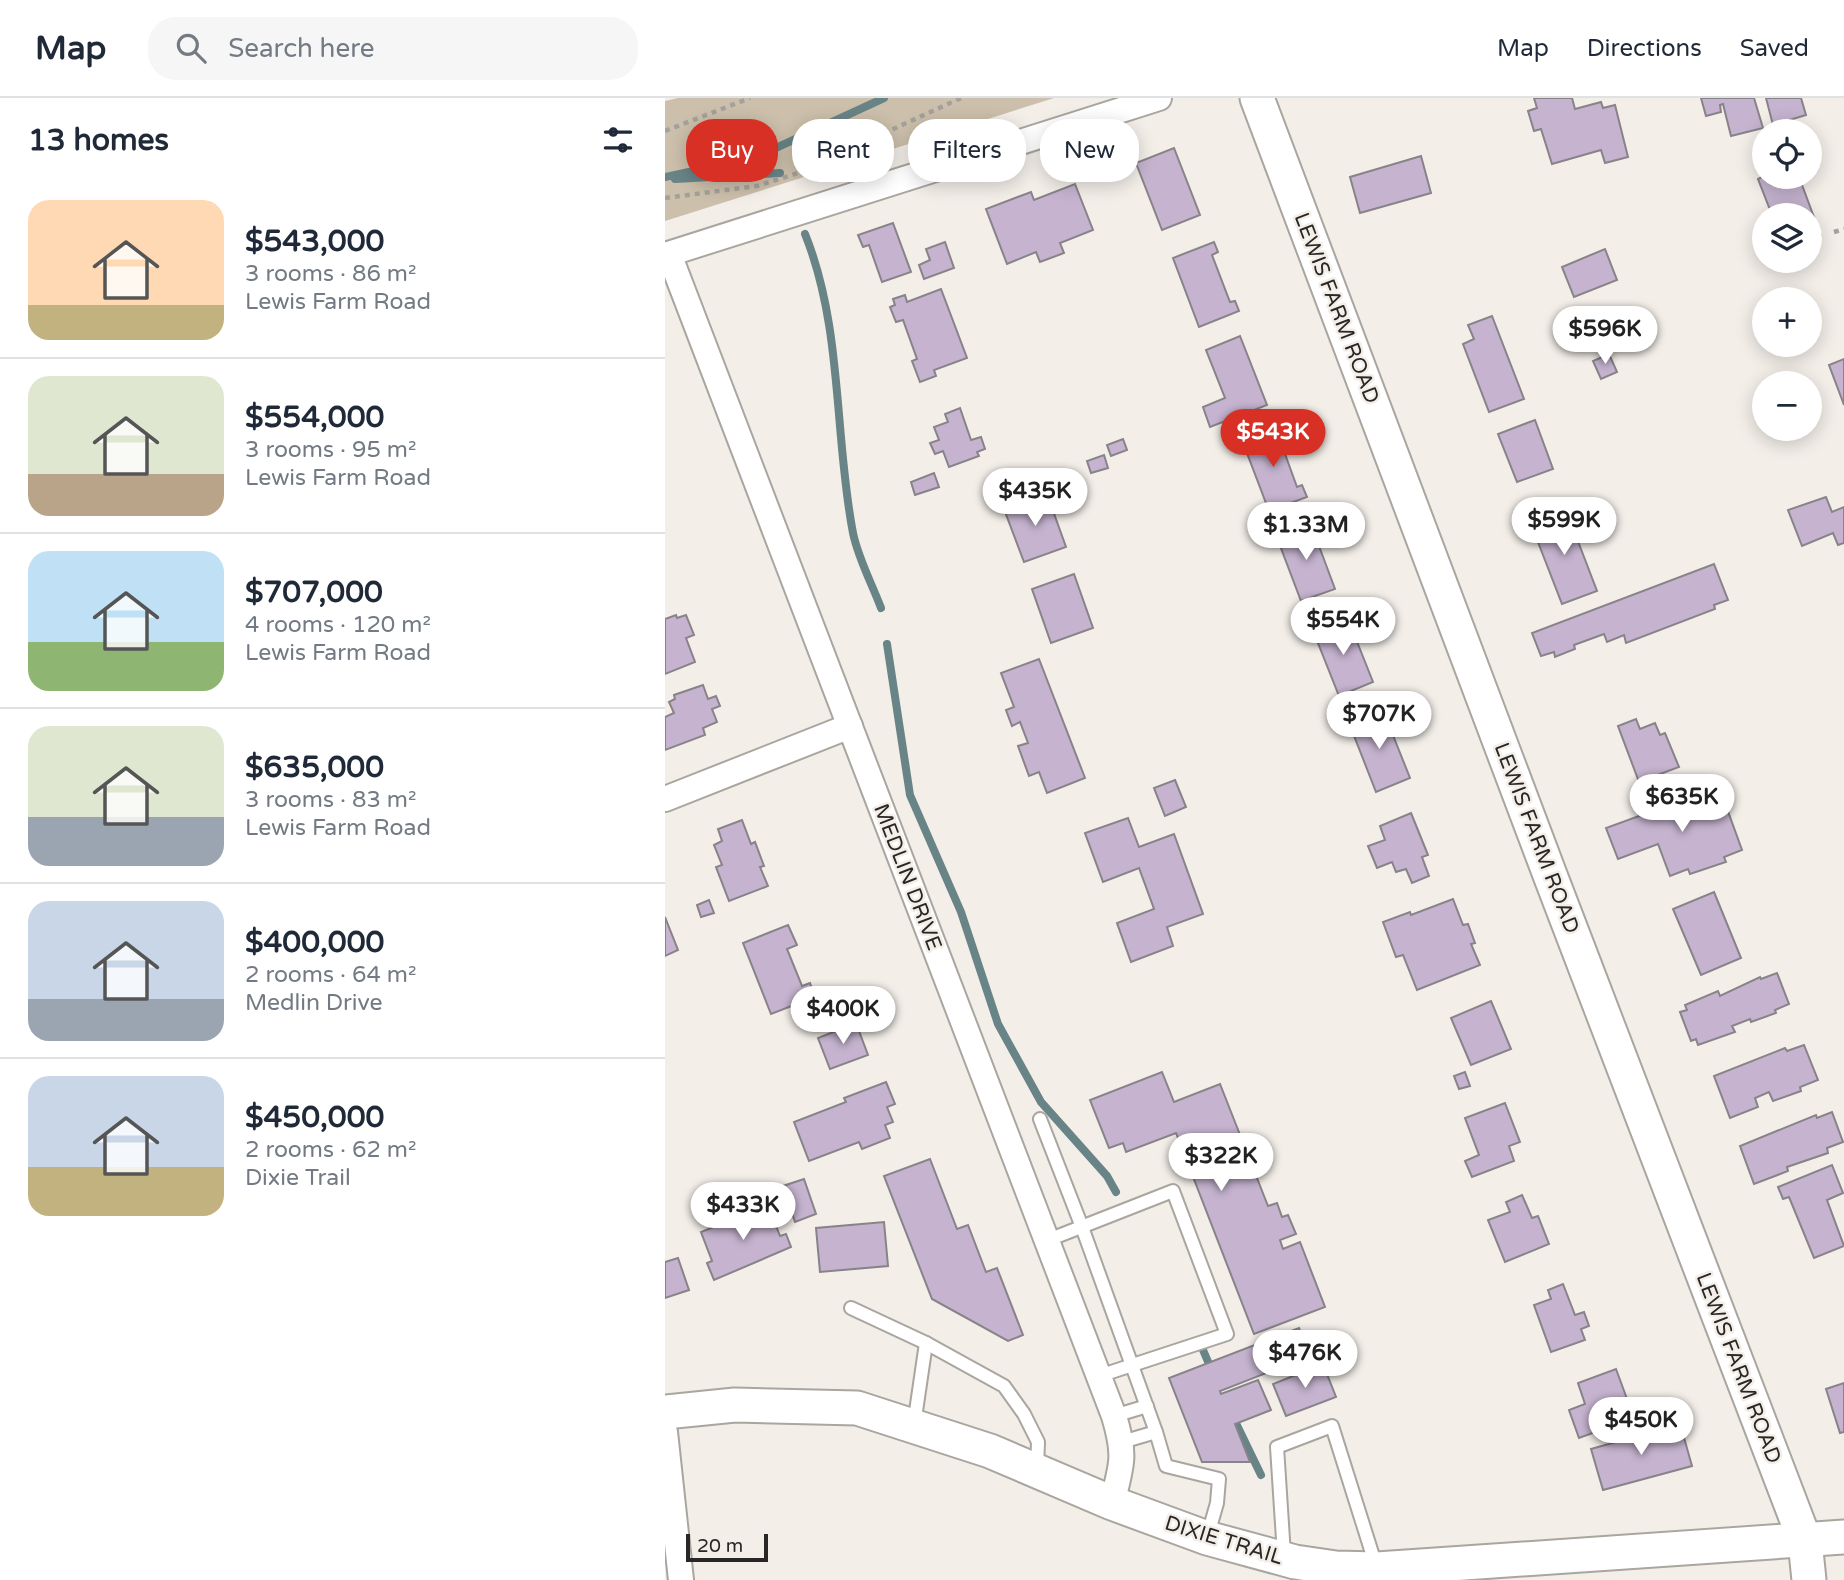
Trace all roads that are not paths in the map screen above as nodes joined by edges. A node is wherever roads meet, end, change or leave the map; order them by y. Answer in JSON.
{"nodes":[{"id":1,"x":1159,"y":98,"type":"edge"},
{"id":2,"x":1257,"y":98,"type":"edge"},
{"id":3,"x":667,"y":254,"type":"edge"},
{"id":4,"x":850,"y":726,"type":"junction"},
{"id":5,"x":665,"y":799,"type":"edge"},
{"id":6,"x":1039,"y":1119,"type":"dead end"},
{"id":7,"x":1082,"y":1227,"type":"junction"},
{"id":8,"x":1048,"y":1240,"type":"junction"},
{"id":9,"x":851,"y":1308,"type":"dead end"},
{"id":10,"x":926,"y":1343,"type":"junction"},
{"id":11,"x":1132,"y":1365,"type":"junction"},
{"id":12,"x":1100,"y":1376,"type":"junction"},
{"id":13,"x":1147,"y":1406,"type":"junction"},
{"id":14,"x":665,"y":1412,"type":"edge"},
{"id":15,"x":1115,"y":1416,"type":"junction"},
{"id":16,"x":913,"y":1426,"type":"junction"},
{"id":17,"x":665,"y":1432,"type":"edge"},
{"id":18,"x":1156,"y":1432,"type":"junction"},
{"id":19,"x":1122,"y":1442,"type":"junction"},
{"id":20,"x":1037,"y":1471,"type":"junction"},
{"id":21,"x":1112,"y":1503,"type":"junction"},
{"id":22,"x":1844,"y":1537,"type":"edge"},
{"id":23,"x":1207,"y":1538,"type":"junction"},
{"id":24,"x":1805,"y":1541,"type":"junction"},
{"id":25,"x":1285,"y":1559,"type":"junction"},
{"id":26,"x":1377,"y":1569,"type":"junction"},
{"id":27,"x":681,"y":1580,"type":"edge"},
{"id":28,"x":1809,"y":1580,"type":"edge"}],
"edges":[{"from":1,"to":3,"type":"street"},
{"from":2,"to":24,"type":"street","name":"LEWIS FARM ROAD"},
{"from":3,"to":4,"type":"street","name":"MEDLIN DRIVE"},
{"from":4,"to":5,"type":"street"},
{"from":4,"to":8,"type":"street","name":"MEDLIN DRIVE"},
{"from":6,"to":7,"type":"lane"},
{"from":7,"to":8,"type":"lane"},
{"from":7,"to":11,"type":"lane"},
{"from":7,"to":11,"type":"lane"},
{"from":8,"to":12,"type":"street","name":"MEDLIN DRIVE"},
{"from":9,"to":10,"type":"lane"},
{"from":10,"to":16,"type":"lane"},
{"from":10,"to":20,"type":"lane"},
{"from":11,"to":12,"type":"lane"},
{"from":11,"to":13,"type":"lane"},
{"from":12,"to":15,"type":"street","name":"MEDLIN DRIVE"},
{"from":13,"to":15,"type":"lane"},
{"from":13,"to":18,"type":"lane"},
{"from":14,"to":16,"type":"street","name":"DIXIE TRAIL"},
{"from":15,"to":19,"type":"street","name":"MEDLIN DRIVE"},
{"from":16,"to":20,"type":"street","name":"DIXIE TRAIL"},
{"from":17,"to":27,"type":"street"},
{"from":18,"to":19,"type":"lane"},
{"from":18,"to":23,"type":"lane"},
{"from":19,"to":21,"type":"street","name":"MEDLIN DRIVE"},
{"from":20,"to":21,"type":"street","name":"DIXIE TRAIL"},
{"from":21,"to":23,"type":"street","name":"DIXIE TRAIL"},
{"from":22,"to":24,"type":"street","name":"DIXIE TRAIL"},
{"from":23,"to":25,"type":"street","name":"DIXIE TRAIL"},
{"from":24,"to":26,"type":"street","name":"DIXIE TRAIL"},
{"from":24,"to":28,"type":"street","name":"LEWIS FARM ROAD"},
{"from":25,"to":26,"type":"street","name":"DIXIE TRAIL"},
{"from":25,"to":26,"type":"lane"}]}
